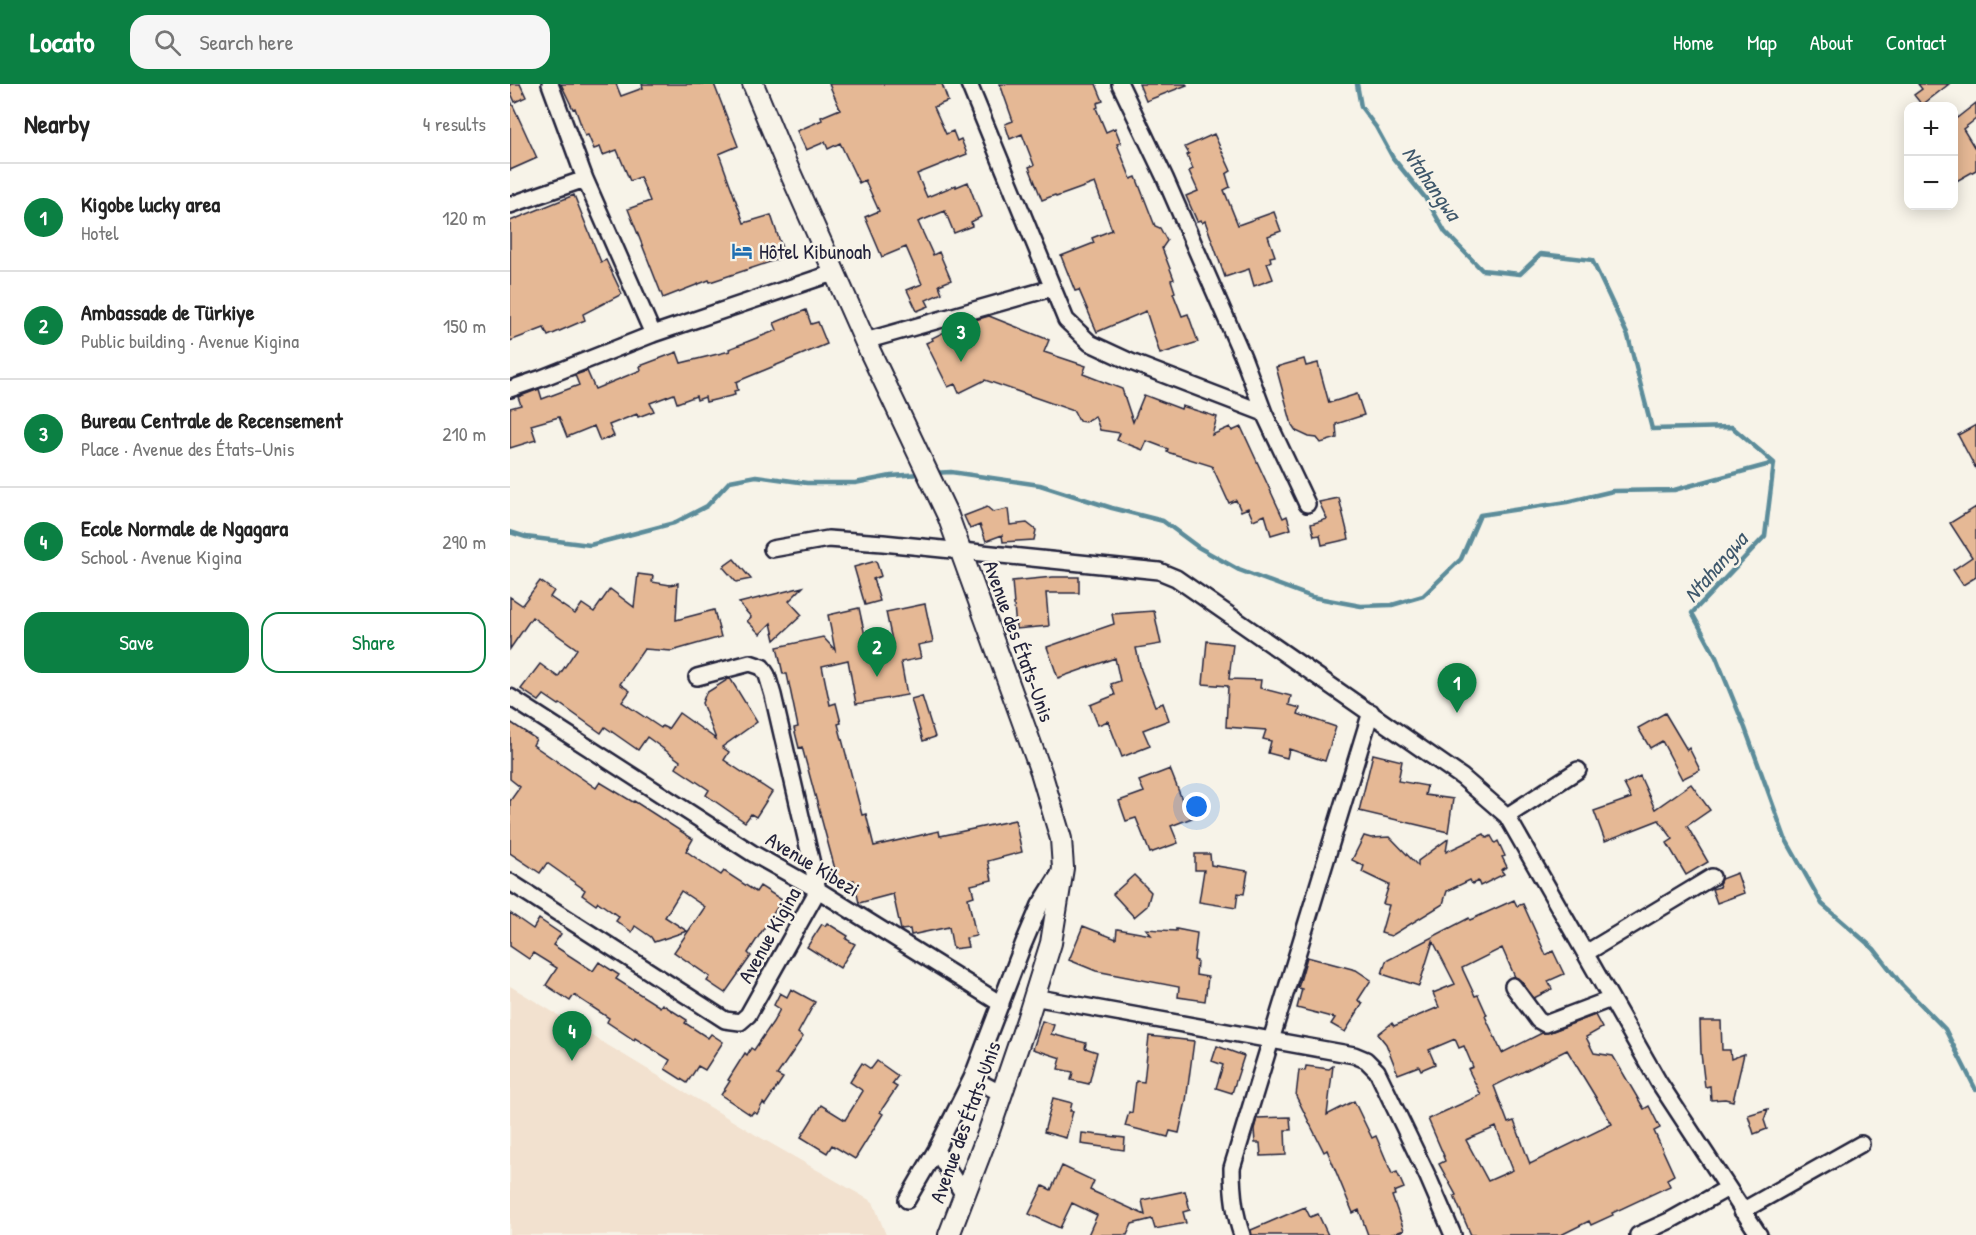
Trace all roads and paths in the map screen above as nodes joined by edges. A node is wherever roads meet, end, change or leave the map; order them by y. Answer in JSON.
{"nodes":[{"id":1,"x":550,"y":84,"type":"edge"},
{"id":2,"x":753,"y":84,"type":"edge"},
{"id":3,"x":969,"y":84,"type":"edge"},
{"id":4,"x":1120,"y":84,"type":"edge"},
{"id":5,"x":585,"y":179,"type":"junction"},
{"id":6,"x":510,"y":205,"type":"edge"},
{"id":7,"x":836,"y":273,"type":"junction"},
{"id":8,"x":1052,"y":288,"type":"junction"},
{"id":9,"x":653,"y":334,"type":"junction"},
{"id":10,"x":865,"y":341,"type":"junction"},
{"id":11,"x":510,"y":389,"type":"edge"},
{"id":12,"x":1264,"y":413,"type":"junction"},
{"id":13,"x":1307,"y":504,"type":"dead end"},
{"id":14,"x":772,"y":549,"type":"dead end"},
{"id":15,"x":961,"y":551,"type":"junction"},
{"id":16,"x":697,"y":677,"type":"dead end"},
{"id":17,"x":510,"y":697,"type":"edge"},
{"id":18,"x":1371,"y":712,"type":"junction"},
{"id":19,"x":1578,"y":770,"type":"dead end"},
{"id":20,"x":1507,"y":816,"type":"junction"},
{"id":21,"x":1063,"y":868,"type":"junction"},
{"id":22,"x":1712,"y":877,"type":"dead end"},
{"id":23,"x":510,"y":882,"type":"edge"},
{"id":24,"x":818,"y":890,"type":"junction"},
{"id":25,"x":1586,"y":953,"type":"junction"},
{"id":26,"x":1513,"y":986,"type":"dead end"},
{"id":27,"x":1033,"y":997,"type":"junction"},
{"id":28,"x":1611,"y":999,"type":"junction"},
{"id":29,"x":1001,"y":1004,"type":"junction"},
{"id":30,"x":1273,"y":1040,"type":"junction"},
{"id":31,"x":972,"y":1078,"type":"junction"},
{"id":32,"x":1002,"y":1094,"type":"junction"},
{"id":33,"x":1861,"y":1144,"type":"dead end"},
{"id":34,"x":936,"y":1150,"type":"junction"},
{"id":35,"x":1728,"y":1188,"type":"junction"},
{"id":36,"x":965,"y":1197,"type":"junction"},
{"id":37,"x":907,"y":1200,"type":"dead end"},
{"id":38,"x":1742,"y":1211,"type":"junction"},
{"id":39,"x":949,"y":1235,"type":"edge"},
{"id":40,"x":1242,"y":1235,"type":"edge"},
{"id":41,"x":1454,"y":1235,"type":"edge"},
{"id":42,"x":1638,"y":1235,"type":"edge"},
{"id":43,"x":1759,"y":1235,"type":"edge"}],
"edges":[{"from":1,"to":5,"type":"street"},
{"from":2,"to":7,"type":"street","name":"Avenue des États-Unis"},
{"from":3,"to":8,"type":"street"},
{"from":4,"to":12,"type":"street"},
{"from":5,"to":6,"type":"street"},
{"from":5,"to":9,"type":"street"},
{"from":7,"to":9,"type":"street"},
{"from":7,"to":10,"type":"street","name":"Avenue des États-Unis"},
{"from":8,"to":10,"type":"street"},
{"from":8,"to":12,"type":"street"},
{"from":9,"to":11,"type":"street"},
{"from":10,"to":15,"type":"street","name":"Avenue des États-Unis"},
{"from":12,"to":13,"type":"street"},
{"from":14,"to":15,"type":"street"},
{"from":15,"to":18,"type":"street"},
{"from":15,"to":21,"type":"street","name":"Avenue des États-Unis"},
{"from":16,"to":24,"type":"street","name":"Avenue Kigina"},
{"from":17,"to":24,"type":"street","name":"Avenue Kibezi"},
{"from":18,"to":20,"type":"street"},
{"from":18,"to":30,"type":"street"},
{"from":19,"to":20,"type":"street"},
{"from":20,"to":25,"type":"street"},
{"from":21,"to":27,"type":"street","name":"Avenue des États-Unis"},
{"from":21,"to":29,"type":"street"},
{"from":22,"to":25,"type":"street"},
{"from":23,"to":24,"type":"street","name":"Avenue Kigina"},
{"from":24,"to":29,"type":"street","name":"Avenue Kibezi"},
{"from":25,"to":28,"type":"street"},
{"from":26,"to":28,"type":"street"},
{"from":27,"to":30,"type":"street"},
{"from":27,"to":32,"type":"street","name":"Avenue des États-Unis"},
{"from":28,"to":35,"type":"street"},
{"from":29,"to":31,"type":"street"},
{"from":30,"to":40,"type":"street"},
{"from":30,"to":41,"type":"street"},
{"from":31,"to":32,"type":"street"},
{"from":31,"to":34,"type":"street"},
{"from":32,"to":36,"type":"street","name":"Avenue des États-Unis"},
{"from":33,"to":38,"type":"street"},
{"from":34,"to":36,"type":"street"},
{"from":34,"to":37,"type":"street"},
{"from":35,"to":38,"type":"street"},
{"from":35,"to":42,"type":"street"},
{"from":36,"to":39,"type":"street","name":"Avenue des États-Unis"},
{"from":38,"to":43,"type":"street"}]}
